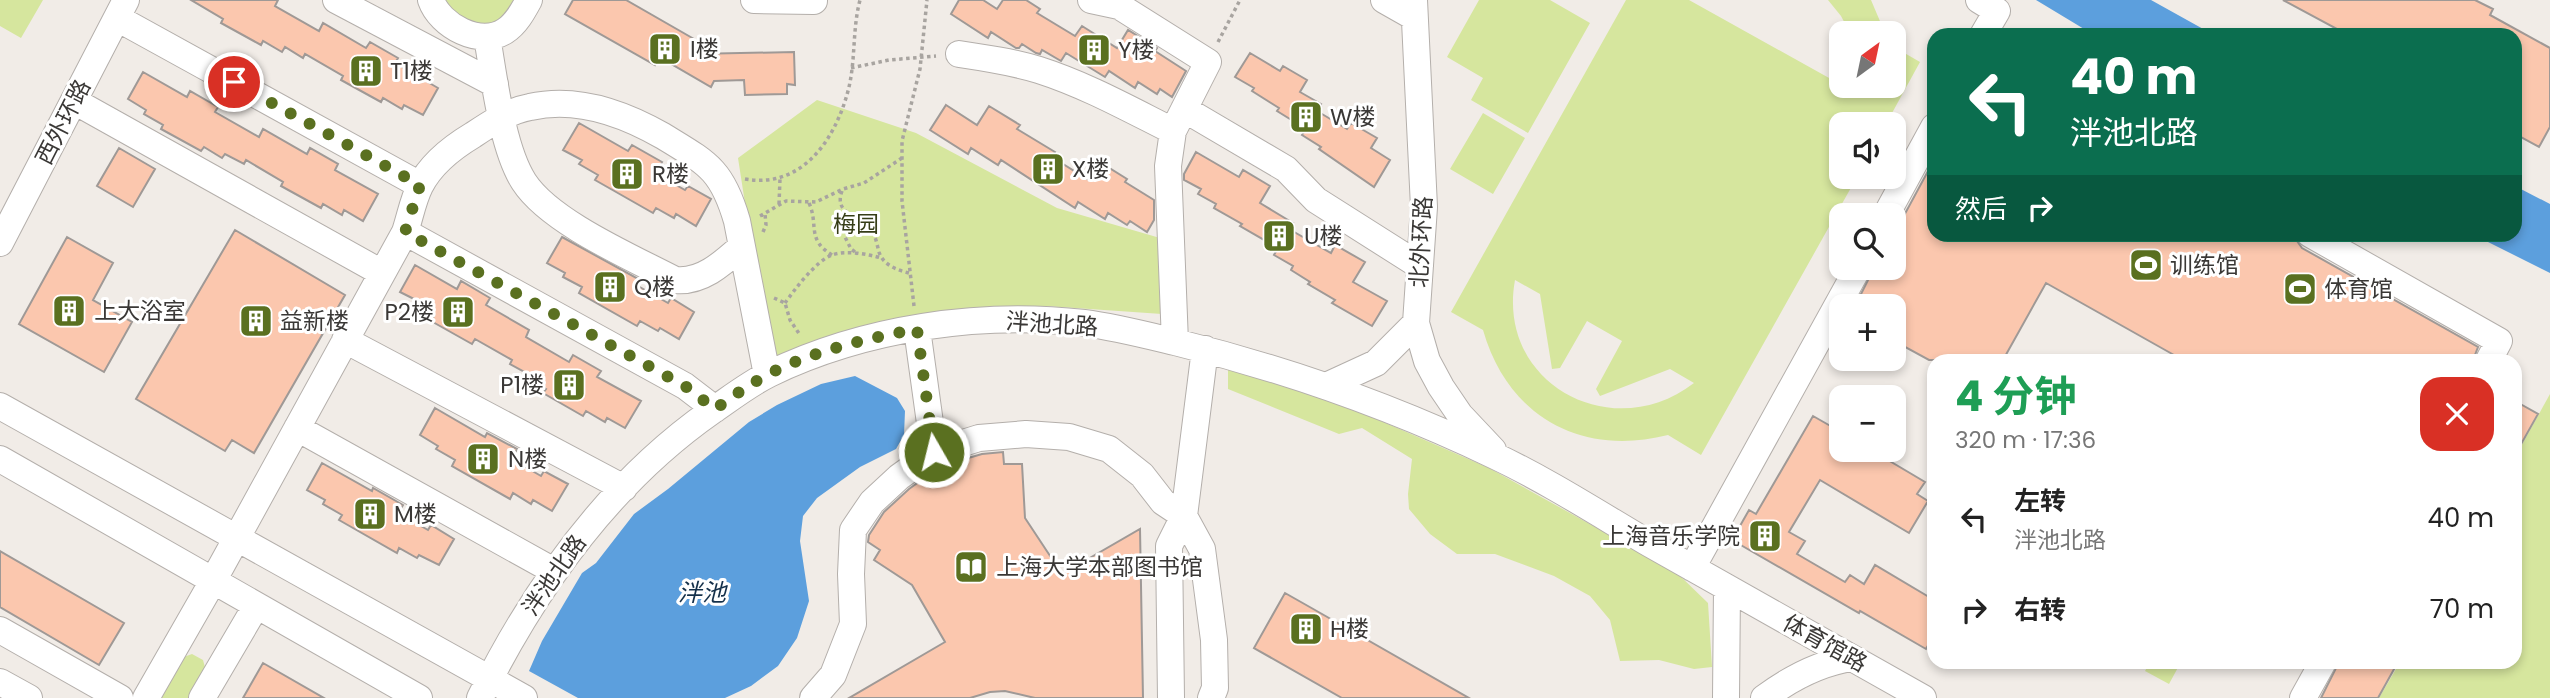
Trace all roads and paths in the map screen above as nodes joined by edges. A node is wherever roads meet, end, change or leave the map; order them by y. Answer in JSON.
{"nodes":[{"id":1,"x":336,"y":0,"type":"edge"},
{"id":2,"x":432,"y":0,"type":"edge"},
{"id":3,"x":529,"y":0,"type":"edge"},
{"id":4,"x":754,"y":0,"type":"edge"},
{"id":5,"x":860,"y":0,"type":"edge"},
{"id":6,"x":927,"y":0,"type":"edge"},
{"id":7,"x":1091,"y":0,"type":"edge"},
{"id":8,"x":1240,"y":0,"type":"edge"},
{"id":9,"x":1384,"y":0,"type":"edge"},
{"id":10,"x":1979,"y":0,"type":"edge"},
{"id":11,"x":814,"y":1,"type":"edge"},
{"id":12,"x":1121,"y":3,"type":"edge"},
{"id":13,"x":1414,"y":8,"type":"edge"},
{"id":14,"x":122,"y":9,"type":"edge"},
{"id":15,"x":1987,"y":28,"type":"edge"},
{"id":16,"x":487,"y":37,"type":"junction"},
{"id":17,"x":959,"y":54,"type":"joint"},
{"id":18,"x":922,"y":57,"type":"junction"},
{"id":19,"x":1208,"y":62,"type":"junction"},
{"id":20,"x":851,"y":68,"type":"junction"},
{"id":21,"x":495,"y":84,"type":"junction"},
{"id":22,"x":74,"y":100,"type":"junction"},
{"id":23,"x":502,"y":117,"type":"junction"},
{"id":24,"x":1178,"y":120,"type":"junction"},
{"id":25,"x":1927,"y":140,"type":"edge"},
{"id":26,"x":902,"y":158,"type":"junction"},
{"id":27,"x":720,"y":177,"type":"junction"},
{"id":28,"x":780,"y":178,"type":"junction"},
{"id":29,"x":420,"y":185,"type":"junction"},
{"id":30,"x":843,"y":189,"type":"junction"},
{"id":31,"x":1893,"y":203,"type":"edge"},
{"id":32,"x":779,"y":204,"type":"junction"},
{"id":33,"x":809,"y":204,"type":"junction"},
{"id":34,"x":856,"y":220,"type":"junction"},
{"id":35,"x":737,"y":221,"type":"junction"},
{"id":36,"x":405,"y":232,"type":"junction"},
{"id":37,"x":2324,"y":242,"type":"edge"},
{"id":38,"x":0,"y":243,"type":"edge"},
{"id":39,"x":741,"y":247,"type":"junction"},
{"id":40,"x":858,"y":254,"type":"junction"},
{"id":41,"x":832,"y":255,"type":"junction"},
{"id":42,"x":882,"y":258,"type":"junction"},
{"id":43,"x":1420,"y":266,"type":"junction"},
{"id":44,"x":382,"y":273,"type":"junction"},
{"id":45,"x":909,"y":273,"type":"junction"},
{"id":46,"x":1851,"y":280,"type":"edge"},
{"id":47,"x":751,"y":299,"type":"junction"},
{"id":48,"x":785,"y":303,"type":"junction"},
{"id":49,"x":1416,"y":323,"type":"junction"},
{"id":50,"x":917,"y":329,"type":"junction"},
{"id":51,"x":345,"y":340,"type":"junction"},
{"id":52,"x":1175,"y":342,"type":"junction"},
{"id":53,"x":1205,"y":349,"type":"junction"},
{"id":54,"x":818,"y":354,"type":"junction"},
{"id":55,"x":2492,"y":354,"type":"edge"},
{"id":56,"x":766,"y":375,"type":"junction"},
{"id":57,"x":1325,"y":386,"type":"junction"},
{"id":58,"x":0,"y":406,"type":"edge"},
{"id":59,"x":715,"y":409,"type":"junction"},
{"id":60,"x":297,"y":428,"type":"junction"},
{"id":61,"x":934,"y":452,"type":"junction"},
{"id":62,"x":1499,"y":458,"type":"junction"},
{"id":63,"x":0,"y":459,"type":"edge"},
{"id":64,"x":624,"y":488,"type":"junction"},
{"id":65,"x":1184,"y":516,"type":"junction"},
{"id":66,"x":237,"y":538,"type":"junction"},
{"id":67,"x":1692,"y":568,"type":"junction"},
{"id":68,"x":554,"y":571,"type":"junction"},
{"id":69,"x":213,"y":581,"type":"junction"},
{"id":70,"x":1727,"y":588,"type":"junction"},
{"id":71,"x":257,"y":606,"type":"junction"},
{"id":72,"x":0,"y":630,"type":"edge"},
{"id":73,"x":1852,"y":658,"type":"junction"},
{"id":74,"x":2319,"y":669,"type":"edge"},
{"id":75,"x":0,"y":682,"type":"edge"},
{"id":76,"x":485,"y":688,"type":"edge"},
{"id":77,"x":29,"y":698,"type":"edge"},
{"id":78,"x":120,"y":698,"type":"edge"},
{"id":79,"x":146,"y":698,"type":"edge"},
{"id":80,"x":202,"y":698,"type":"edge"},
{"id":81,"x":419,"y":698,"type":"edge"},
{"id":82,"x":524,"y":698,"type":"edge"},
{"id":83,"x":813,"y":698,"type":"edge"},
{"id":84,"x":1171,"y":698,"type":"edge"},
{"id":85,"x":1211,"y":698,"type":"edge"},
{"id":86,"x":1726,"y":698,"type":"edge"},
{"id":87,"x":1764,"y":698,"type":"edge"},
{"id":88,"x":1923,"y":698,"type":"edge"},
{"id":89,"x":2303,"y":698,"type":"edge"}],
"edges":[{"from":1,"to":21,"type":"street"},
{"from":2,"to":16,"type":"street"},
{"from":3,"to":16,"type":"street"},
{"from":4,"to":11,"type":"street"},
{"from":5,"to":20,"type":"path"},
{"from":6,"to":18,"type":"path"},
{"from":7,"to":12,"type":"street"},
{"from":8,"to":19,"type":"path"},
{"from":9,"to":13,"type":"street"},
{"from":10,"to":15,"type":"street"},
{"from":12,"to":19,"type":"street"},
{"from":13,"to":43,"type":"street","name":"北外环路"},
{"from":14,"to":22,"type":"street","name":"西外环路"},
{"from":14,"to":29,"type":"street"},
{"from":16,"to":21,"type":"street"},
{"from":17,"to":18,"type":"path"},
{"from":17,"to":24,"type":"street"},
{"from":18,"to":20,"type":"path"},
{"from":18,"to":26,"type":"path"},
{"from":19,"to":24,"type":"street"},
{"from":20,"to":28,"type":"path"},
{"from":21,"to":23,"type":"street"},
{"from":22,"to":38,"type":"street","name":"西外环路"},
{"from":22,"to":44,"type":"street"},
{"from":23,"to":27,"type":"street"},
{"from":23,"to":29,"type":"street"},
{"from":23,"to":39,"type":"street"},
{"from":24,"to":43,"type":"street"},
{"from":24,"to":52,"type":"street"},
{"from":25,"to":31,"type":"street"},
{"from":26,"to":30,"type":"path"},
{"from":26,"to":45,"type":"path"},
{"from":27,"to":28,"type":"path"},
{"from":27,"to":35,"type":"street"},
{"from":28,"to":32,"type":"path"},
{"from":29,"to":36,"type":"street"},
{"from":30,"to":33,"type":"path"},
{"from":30,"to":34,"type":"path"},
{"from":32,"to":33,"type":"path"},
{"from":32,"to":35,"type":"path"},
{"from":33,"to":41,"type":"path"},
{"from":34,"to":40,"type":"path"},
{"from":34,"to":42,"type":"path"},
{"from":35,"to":39,"type":"street"},
{"from":36,"to":44,"type":"street"},
{"from":36,"to":59,"type":"street"},
{"from":37,"to":55,"type":"street"},
{"from":39,"to":47,"type":"street"},
{"from":40,"to":41,"type":"path"},
{"from":40,"to":42,"type":"path"},
{"from":41,"to":48,"type":"path"},
{"from":42,"to":45,"type":"path"},
{"from":43,"to":49,"type":"street","name":"北外环路"},
{"from":44,"to":51,"type":"street"},
{"from":45,"to":50,"type":"path"},
{"from":46,"to":67,"type":"street"},
{"from":47,"to":48,"type":"path"},
{"from":47,"to":56,"type":"street"},
{"from":48,"to":54,"type":"path"},
{"from":49,"to":57,"type":"street"},
{"from":49,"to":62,"type":"street","name":"北外环路"},
{"from":50,"to":52,"type":"street","name":"泮池北路"},
{"from":50,"to":54,"type":"street","name":"泮池北路"},
{"from":50,"to":61,"type":"street"},
{"from":51,"to":60,"type":"street"},
{"from":51,"to":64,"type":"street"},
{"from":52,"to":53,"type":"street","name":"泮池北路"},
{"from":53,"to":57,"type":"street","name":"泮池北路"},
{"from":53,"to":65,"type":"street"},
{"from":54,"to":56,"type":"street","name":"泮池北路"},
{"from":56,"to":59,"type":"street","name":"泮池北路"},
{"from":57,"to":62,"type":"street","name":"泮池北路"},
{"from":58,"to":66,"type":"street"},
{"from":59,"to":64,"type":"street","name":"泮池北路"},
{"from":60,"to":66,"type":"street"},
{"from":60,"to":68,"type":"street"},
{"from":61,"to":65,"type":"street"},
{"from":61,"to":83,"type":"street"},
{"from":62,"to":67,"type":"street","name":"泮池北路"},
{"from":63,"to":69,"type":"street"},
{"from":64,"to":68,"type":"street","name":"泮池北路"},
{"from":65,"to":84,"type":"street"},
{"from":65,"to":85,"type":"street"},
{"from":66,"to":69,"type":"street"},
{"from":66,"to":76,"type":"street"},
{"from":67,"to":70,"type":"street","name":"泮池北路"},
{"from":68,"to":76,"type":"street","name":"泮池北路"},
{"from":69,"to":71,"type":"street"},
{"from":69,"to":79,"type":"street"},
{"from":70,"to":73,"type":"street","name":"体育馆路"},
{"from":70,"to":86,"type":"street"},
{"from":71,"to":80,"type":"street"},
{"from":71,"to":81,"type":"street"},
{"from":72,"to":78,"type":"street"},
{"from":73,"to":87,"type":"street"},
{"from":73,"to":88,"type":"street","name":"体育馆路"},
{"from":74,"to":89,"type":"street"},
{"from":75,"to":77,"type":"street"},
{"from":76,"to":82,"type":"street"}]}
